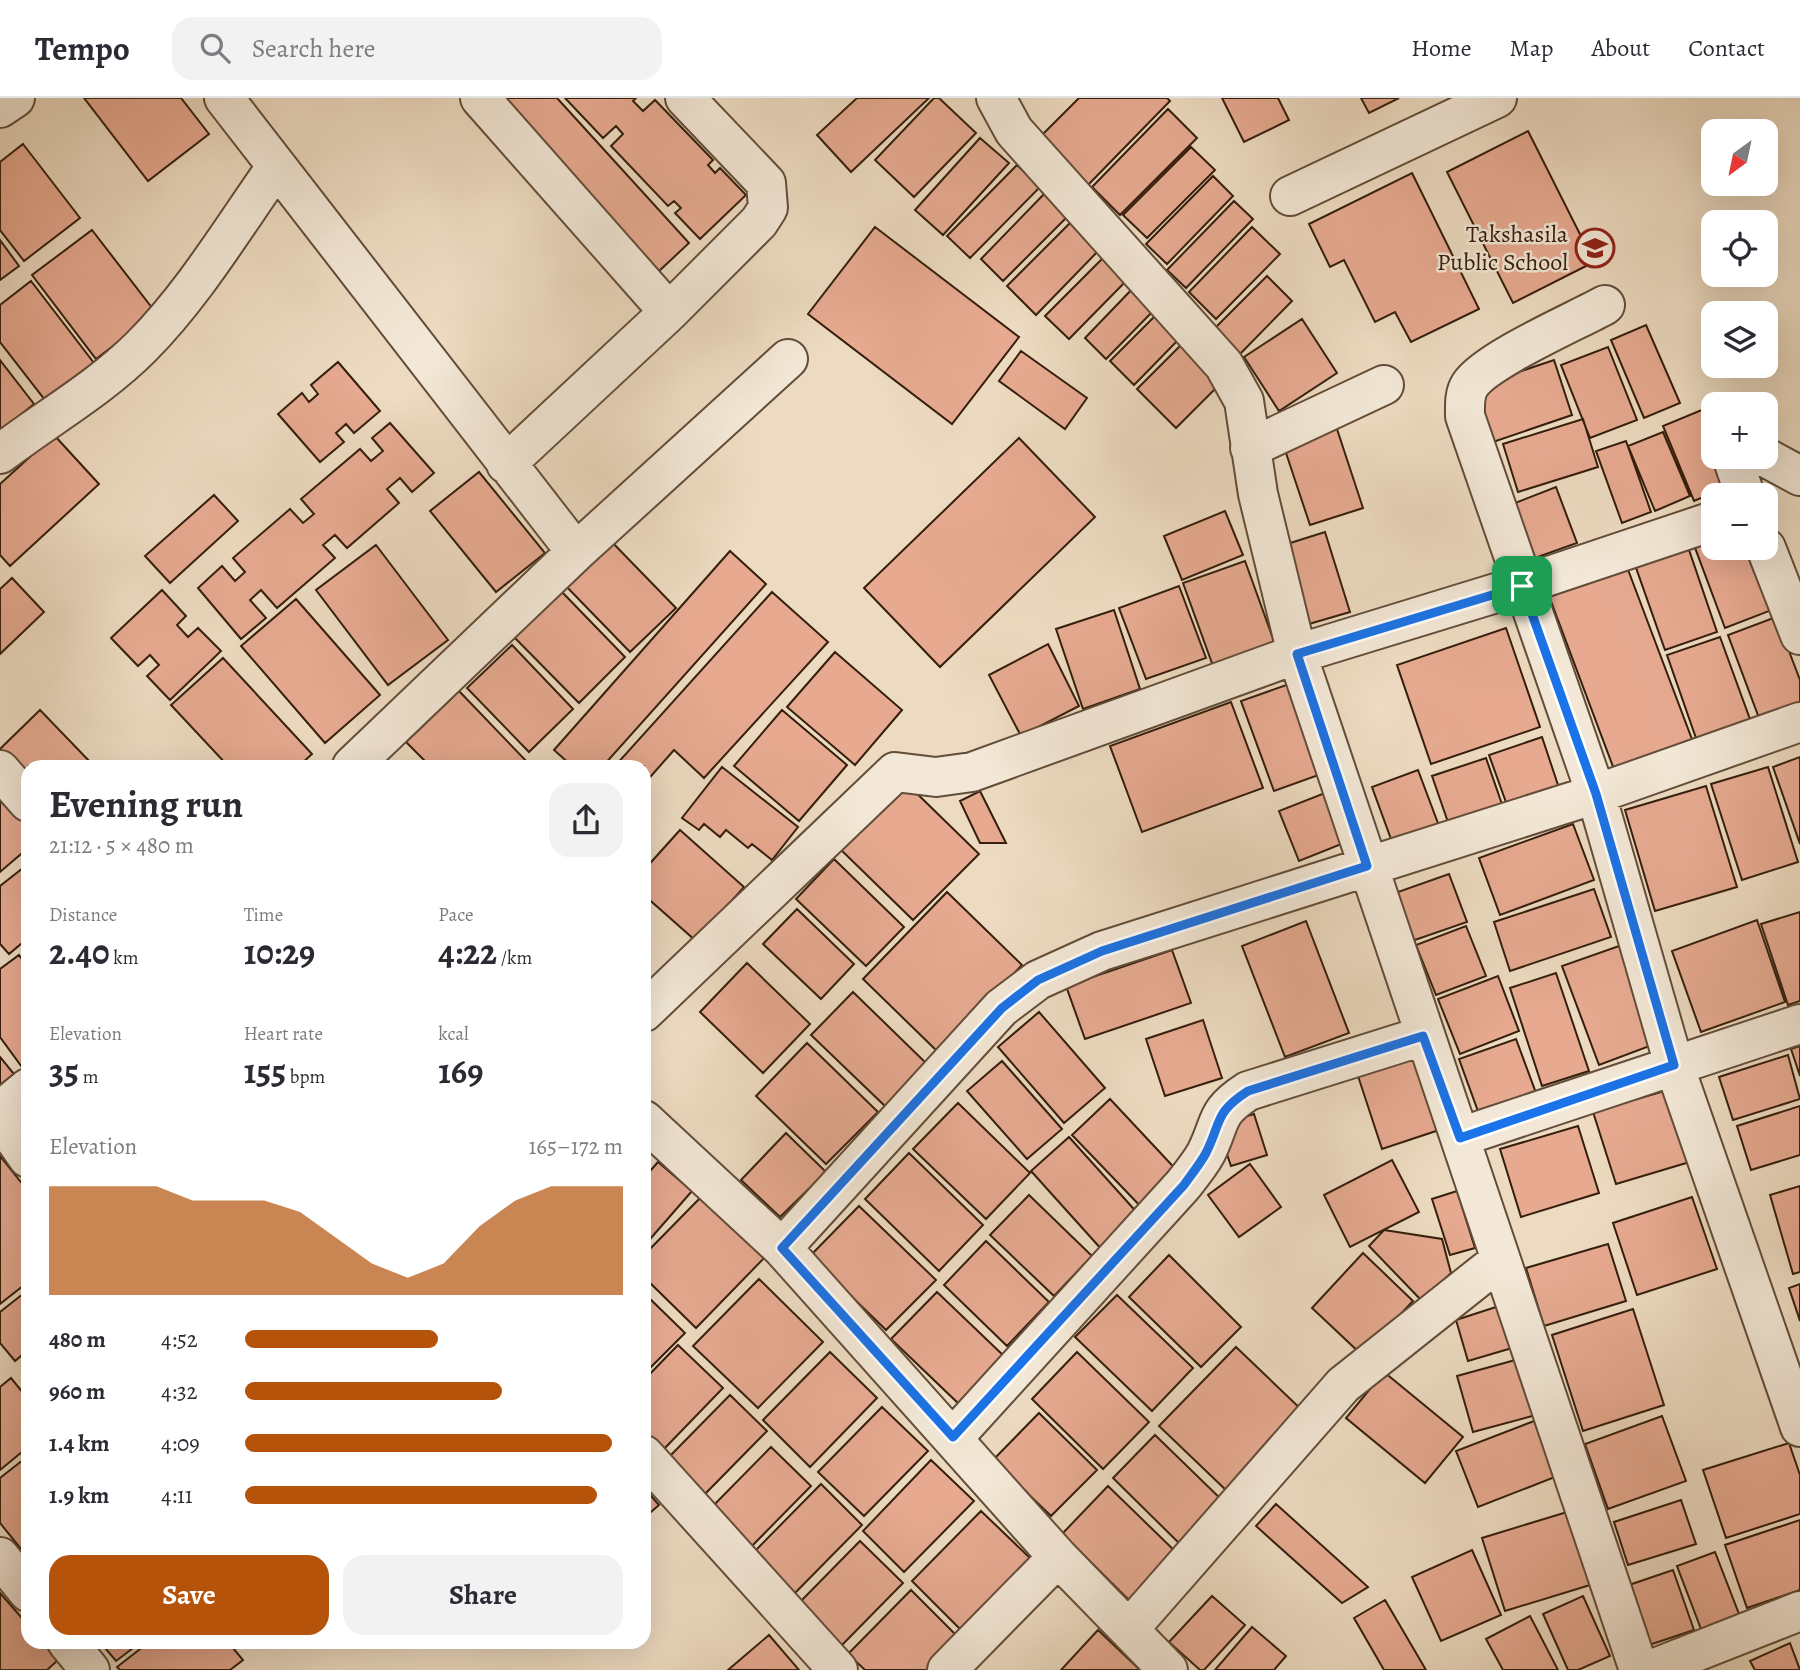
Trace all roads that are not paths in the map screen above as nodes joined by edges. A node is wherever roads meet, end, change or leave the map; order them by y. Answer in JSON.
{"nodes":[{"id":1,"x":15,"y":98,"type":"edge"},
{"id":2,"x":224,"y":98,"type":"edge"},
{"id":3,"x":480,"y":98,"type":"edge"},
{"id":4,"x":685,"y":98,"type":"edge"},
{"id":5,"x":996,"y":98,"type":"edge"},
{"id":6,"x":1497,"y":98,"type":"edge"},
{"id":7,"x":0,"y":108,"type":"edge"},
{"id":8,"x":284,"y":177,"type":"junction"},
{"id":9,"x":1290,"y":196,"type":"dead end"},
{"id":10,"x":1605,"y":305,"type":"dead end"},
{"id":11,"x":669,"y":312,"type":"junction"},
{"id":12,"x":788,"y":359,"type":"dead end"},
{"id":13,"x":1384,"y":385,"type":"dead end"},
{"id":14,"x":1250,"y":448,"type":"junction"},
{"id":15,"x":1,"y":454,"type":"edge"},
{"id":16,"x":506,"y":464,"type":"junction"},
{"id":17,"x":1778,"y":464,"type":"edge"},
{"id":18,"x":1800,"y":476,"type":"edge"},
{"id":19,"x":1701,"y":526,"type":"edge"},
{"id":20,"x":576,"y":552,"type":"junction"},
{"id":21,"x":1771,"y":560,"type":"edge"},
{"id":22,"x":1522,"y":586,"type":"junction"},
{"id":23,"x":1800,"y":635,"type":"edge"},
{"id":24,"x":1297,"y":654,"type":"junction"},
{"id":25,"x":1800,"y":722,"type":"edge"},
{"id":26,"x":358,"y":760,"type":"edge"},
{"id":27,"x":0,"y":770,"type":"edge"},
{"id":28,"x":21,"y":794,"type":"edge"},
{"id":29,"x":1596,"y":794,"type":"junction"},
{"id":30,"x":1367,"y":866,"type":"junction"},
{"id":31,"x":651,"y":1005,"type":"edge"},
{"id":32,"x":1800,"y":1024,"type":"edge"},
{"id":33,"x":1423,"y":1036,"type":"junction"},
{"id":34,"x":1674,"y":1065,"type":"junction"},
{"id":35,"x":21,"y":1094,"type":"edge"},
{"id":36,"x":0,"y":1111,"type":"edge"},
{"id":37,"x":0,"y":1118,"type":"edge"},
{"id":38,"x":651,"y":1126,"type":"edge"},
{"id":39,"x":1460,"y":1138,"type":"junction"},
{"id":40,"x":21,"y":1148,"type":"edge"},
{"id":41,"x":782,"y":1248,"type":"junction"},
{"id":42,"x":1499,"y":1261,"type":"junction"},
{"id":43,"x":1800,"y":1427,"type":"edge"},
{"id":44,"x":953,"y":1437,"type":"junction"},
{"id":45,"x":651,"y":1463,"type":"edge"},
{"id":46,"x":0,"y":1557,"type":"edge"},
{"id":47,"x":1058,"y":1557,"type":"junction"},
{"id":48,"x":21,"y":1583,"type":"edge"},
{"id":49,"x":1800,"y":1611,"type":"edge"},
{"id":50,"x":1129,"y":1629,"type":"junction"},
{"id":51,"x":73,"y":1649,"type":"edge"},
{"id":52,"x":90,"y":1670,"type":"edge"},
{"id":53,"x":838,"y":1670,"type":"edge"},
{"id":54,"x":947,"y":1670,"type":"edge"},
{"id":55,"x":1168,"y":1670,"type":"edge"},
{"id":56,"x":1639,"y":1670,"type":"edge"},
{"id":57,"x":1650,"y":1670,"type":"edge"}],
"edges":[{"from":1,"to":7,"type":"street"},
{"from":2,"to":8,"type":"street"},
{"from":3,"to":11,"type":"street"},
{"from":4,"to":11,"type":"street"},
{"from":5,"to":14,"type":"street"},
{"from":6,"to":9,"type":"street"},
{"from":8,"to":15,"type":"street"},
{"from":8,"to":16,"type":"street"},
{"from":10,"to":22,"type":"street"},
{"from":11,"to":16,"type":"street"},
{"from":12,"to":20,"type":"street"},
{"from":13,"to":14,"type":"street"},
{"from":14,"to":24,"type":"street"},
{"from":16,"to":20,"type":"street"},
{"from":17,"to":18,"type":"street"},
{"from":19,"to":22,"type":"street"},
{"from":20,"to":26,"type":"street"},
{"from":21,"to":23,"type":"street"},
{"from":22,"to":24,"type":"street"},
{"from":22,"to":29,"type":"street"},
{"from":24,"to":30,"type":"street"},
{"from":24,"to":31,"type":"street"},
{"from":25,"to":29,"type":"street"},
{"from":27,"to":28,"type":"street"},
{"from":29,"to":30,"type":"street"},
{"from":29,"to":34,"type":"street"},
{"from":30,"to":33,"type":"street"},
{"from":30,"to":41,"type":"street"},
{"from":32,"to":34,"type":"street"},
{"from":33,"to":39,"type":"street"},
{"from":33,"to":44,"type":"street"},
{"from":34,"to":39,"type":"street"},
{"from":34,"to":43,"type":"street"},
{"from":35,"to":36,"type":"street"},
{"from":37,"to":40,"type":"street"},
{"from":38,"to":41,"type":"street"},
{"from":39,"to":42,"type":"street"},
{"from":41,"to":44,"type":"street"},
{"from":42,"to":50,"type":"street"},
{"from":42,"to":56,"type":"street"},
{"from":44,"to":47,"type":"street"},
{"from":45,"to":53,"type":"street"},
{"from":46,"to":48,"type":"street"},
{"from":47,"to":50,"type":"street"},
{"from":47,"to":54,"type":"street"},
{"from":49,"to":57,"type":"street"},
{"from":50,"to":55,"type":"street"},
{"from":51,"to":52,"type":"street"}]}
